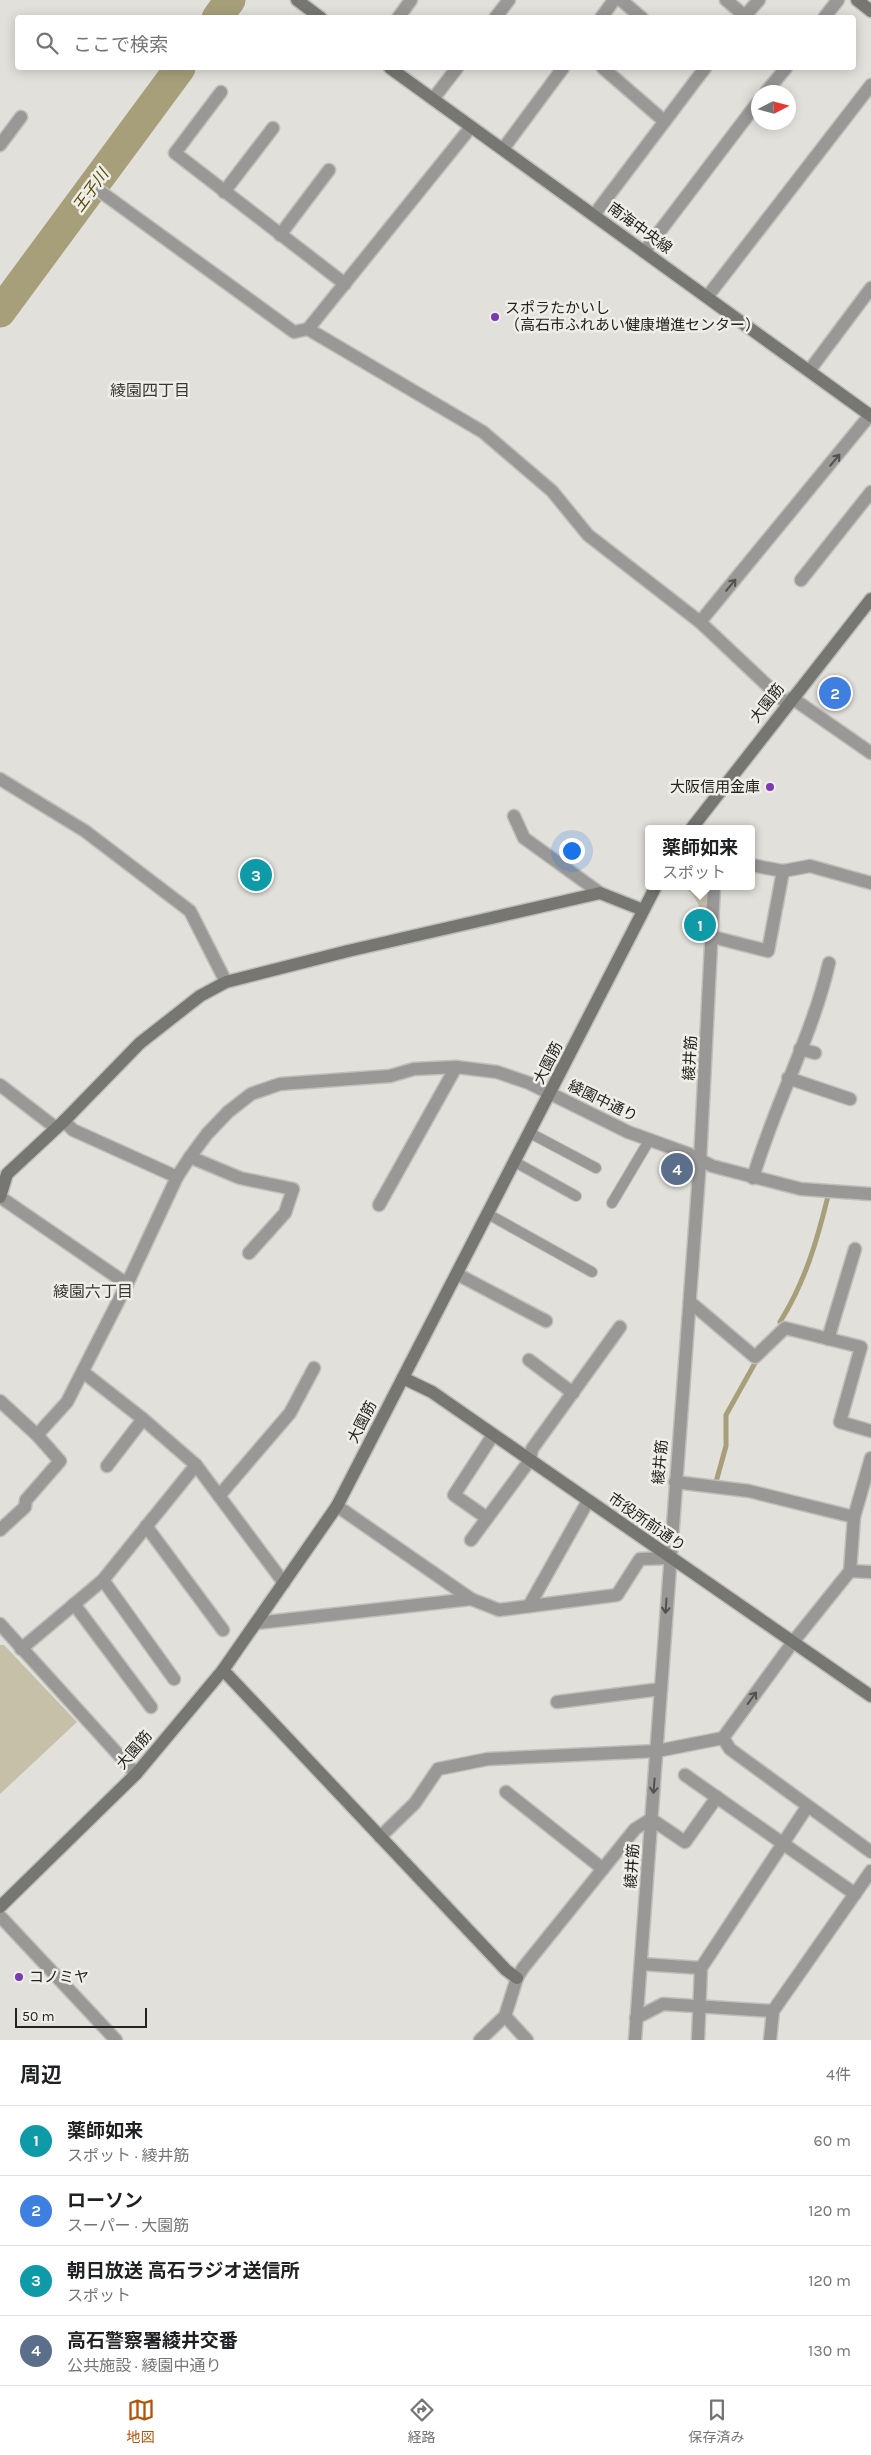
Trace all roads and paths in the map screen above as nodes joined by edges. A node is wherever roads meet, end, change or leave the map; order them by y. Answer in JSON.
{"nodes":[{"id":1,"x":411,"y":0,"type":"edge"},
{"id":2,"x":508,"y":0,"type":"edge"},
{"id":3,"x":614,"y":0,"type":"edge"},
{"id":4,"x":621,"y":0,"type":"edge"},
{"id":5,"x":726,"y":0,"type":"edge"},
{"id":6,"x":759,"y":0,"type":"edge"},
{"id":7,"x":838,"y":0,"type":"edge"},
{"id":8,"x":857,"y":0,"type":"edge"},
{"id":9,"x":302,"y":1,"type":"edge"},
{"id":10,"x":871,"y":11,"type":"edge"},
{"id":11,"x":318,"y":15,"type":"edge"},
{"id":12,"x":400,"y":15,"type":"edge"},
{"id":13,"x":497,"y":15,"type":"edge"},
{"id":14,"x":603,"y":15,"type":"edge"},
{"id":15,"x":638,"y":15,"type":"edge"},
{"id":16,"x":742,"y":15,"type":"edge"},
{"id":17,"x":746,"y":15,"type":"edge"},
{"id":18,"x":826,"y":15,"type":"edge"},
{"id":19,"x":393,"y":70,"type":"edge"},
{"id":20,"x":455,"y":70,"type":"edge"},
{"id":21,"x":562,"y":70,"type":"edge"},
{"id":22,"x":605,"y":70,"type":"edge"},
{"id":23,"x":700,"y":70,"type":"edge"},
{"id":24,"x":784,"y":70,"type":"edge"},
{"id":25,"x":772,"y":85,"type":"edge"},
{"id":26,"x":871,"y":85,"type":"edge"},
{"id":27,"x":221,"y":92,"type":"dead end"},
{"id":28,"x":433,"y":99,"type":"junction"},
{"id":29,"x":751,"y":111,"type":"edge"},
{"id":30,"x":21,"y":117,"type":"dead end"},
{"id":31,"x":663,"y":120,"type":"junction"},
{"id":32,"x":471,"y":126,"type":"junction"},
{"id":33,"x":273,"y":128,"type":"dead end"},
{"id":34,"x":0,"y":145,"type":"edge"},
{"id":35,"x":503,"y":149,"type":"junction"},
{"id":36,"x":329,"y":170,"type":"dead end"},
{"id":37,"x":100,"y":192,"type":"dead end"},
{"id":38,"x":224,"y":192,"type":"junction"},
{"id":39,"x":594,"y":215,"type":"junction"},
{"id":40,"x":280,"y":236,"type":"junction"},
{"id":41,"x":644,"y":252,"type":"junction"},
{"id":42,"x":345,"y":284,"type":"junction"},
{"id":43,"x":871,"y":288,"type":"edge"},
{"id":44,"x":707,"y":297,"type":"junction"},
{"id":45,"x":308,"y":329,"type":"junction"},
{"id":46,"x":808,"y":371,"type":"junction"},
{"id":47,"x":870,"y":415,"type":"edge"},
{"id":48,"x":871,"y":492,"type":"edge"},
{"id":49,"x":801,"y":580,"type":"dead end"},
{"id":50,"x":871,"y":599,"type":"edge"},
{"id":51,"x":700,"y":622,"type":"junction"},
{"id":52,"x":790,"y":701,"type":"junction"},
{"id":53,"x":871,"y":753,"type":"edge"},
{"id":54,"x":0,"y":778,"type":"edge"},
{"id":55,"x":514,"y":816,"type":"dead end"},
{"id":56,"x":694,"y":825,"type":"edge"},
{"id":57,"x":755,"y":866,"type":"edge"},
{"id":58,"x":783,"y":871,"type":"junction"},
{"id":59,"x":871,"y":883,"type":"edge"},
{"id":60,"x":654,"y":890,"type":"edge"},
{"id":61,"x":714,"y":890,"type":"edge"},
{"id":62,"x":600,"y":893,"type":"junction"},
{"id":63,"x":643,"y":910,"type":"junction"},
{"id":64,"x":713,"y":937,"type":"junction"},
{"id":65,"x":829,"y":963,"type":"dead end"},
{"id":66,"x":226,"y":982,"type":"junction"},
{"id":67,"x":800,"y":1048,"type":"junction"},
{"id":68,"x":815,"y":1053,"type":"dead end"},
{"id":69,"x":456,"y":1067,"type":"junction"},
{"id":70,"x":788,"y":1078,"type":"junction"},
{"id":71,"x":0,"y":1085,"type":"edge"},
{"id":72,"x":550,"y":1093,"type":"junction"},
{"id":73,"x":850,"y":1099,"type":"dead end"},
{"id":74,"x":60,"y":1124,"type":"junction"},
{"id":75,"x":530,"y":1133,"type":"junction"},
{"id":76,"x":650,"y":1140,"type":"junction"},
{"id":77,"x":190,"y":1157,"type":"junction"},
{"id":78,"x":700,"y":1161,"type":"junction"},
{"id":79,"x":515,"y":1162,"type":"junction"},
{"id":80,"x":596,"y":1168,"type":"dead end"},
{"id":81,"x":3,"y":1171,"type":"edge"},
{"id":82,"x":177,"y":1177,"type":"junction"},
{"id":83,"x":753,"y":1178,"type":"junction"},
{"id":84,"x":871,"y":1194,"type":"edge"},
{"id":85,"x":576,"y":1196,"type":"dead end"},
{"id":86,"x":0,"y":1197,"type":"edge"},
{"id":87,"x":612,"y":1203,"type":"dead end"},
{"id":88,"x":379,"y":1205,"type":"dead end"},
{"id":89,"x":488,"y":1214,"type":"junction"},
{"id":90,"x":855,"y":1249,"type":"dead end"},
{"id":91,"x":249,"y":1253,"type":"dead end"},
{"id":92,"x":592,"y":1272,"type":"dead end"},
{"id":93,"x":457,"y":1274,"type":"junction"},
{"id":94,"x":128,"y":1284,"type":"junction"},
{"id":95,"x":690,"y":1302,"type":"junction"},
{"id":96,"x":546,"y":1321,"type":"dead end"},
{"id":97,"x":620,"y":1327,"type":"dead end"},
{"id":98,"x":828,"y":1339,"type":"junction"},
{"id":99,"x":529,"y":1360,"type":"dead end"},
{"id":100,"x":314,"y":1368,"type":"dead end"},
{"id":101,"x":83,"y":1372,"type":"junction"},
{"id":102,"x":403,"y":1378,"type":"junction"},
{"id":103,"x":573,"y":1393,"type":"junction"},
{"id":104,"x":0,"y":1401,"type":"edge"},
{"id":105,"x":144,"y":1419,"type":"junction"},
{"id":106,"x":871,"y":1431,"type":"edge"},
{"id":107,"x":37,"y":1435,"type":"junction"},
{"id":108,"x":493,"y":1435,"type":"junction"},
{"id":109,"x":871,"y":1458,"type":"edge"},
{"id":110,"x":530,"y":1460,"type":"junction"},
{"id":111,"x":196,"y":1465,"type":"junction"},
{"id":112,"x":107,"y":1466,"type":"dead end"},
{"id":113,"x":675,"y":1482,"type":"junction"},
{"id":114,"x":219,"y":1496,"type":"junction"},
{"id":115,"x":588,"y":1501,"type":"junction"},
{"id":116,"x":337,"y":1506,"type":"junction"},
{"id":117,"x":854,"y":1517,"type":"junction"},
{"id":118,"x":487,"y":1518,"type":"junction"},
{"id":119,"x":146,"y":1526,"type":"junction"},
{"id":120,"x":0,"y":1530,"type":"edge"},
{"id":121,"x":471,"y":1540,"type":"dead end"},
{"id":122,"x":670,"y":1558,"type":"junction"},
{"id":123,"x":850,"y":1571,"type":"junction"},
{"id":124,"x":871,"y":1572,"type":"edge"},
{"id":125,"x":103,"y":1580,"type":"junction"},
{"id":126,"x":284,"y":1583,"type":"junction"},
{"id":127,"x":471,"y":1599,"type":"junction"},
{"id":128,"x":74,"y":1604,"type":"junction"},
{"id":129,"x":529,"y":1606,"type":"junction"},
{"id":130,"x":257,"y":1623,"type":"junction"},
{"id":131,"x":2,"y":1630,"type":"edge"},
{"id":132,"x":223,"y":1630,"type":"dead end"},
{"id":133,"x":793,"y":1642,"type":"junction"},
{"id":134,"x":21,"y":1648,"type":"junction"},
{"id":135,"x":222,"y":1670,"type":"junction"},
{"id":136,"x":174,"y":1679,"type":"dead end"},
{"id":137,"x":661,"y":1689,"type":"junction"},
{"id":138,"x":871,"y":1696,"type":"edge"},
{"id":139,"x":557,"y":1702,"type":"dead end"},
{"id":140,"x":151,"y":1707,"type":"dead end"},
{"id":141,"x":723,"y":1738,"type":"junction"},
{"id":142,"x":657,"y":1751,"type":"junction"},
{"id":143,"x":136,"y":1774,"type":"junction"},
{"id":144,"x":685,"y":1775,"type":"dead end"},
{"id":145,"x":506,"y":1792,"type":"dead end"},
{"id":146,"x":717,"y":1797,"type":"junction"},
{"id":147,"x":807,"y":1807,"type":"junction"},
{"id":148,"x":652,"y":1819,"type":"junction"},
{"id":149,"x":380,"y":1837,"type":"junction"},
{"id":150,"x":782,"y":1843,"type":"junction"},
{"id":151,"x":871,"y":1852,"type":"edge"},
{"id":152,"x":603,"y":1869,"type":"junction"},
{"id":153,"x":871,"y":1872,"type":"edge"},
{"id":154,"x":855,"y":1894,"type":"junction"},
{"id":155,"x":0,"y":1907,"type":"edge"},
{"id":156,"x":0,"y":1916,"type":"edge"},
{"id":157,"x":641,"y":1964,"type":"junction"},
{"id":158,"x":701,"y":1968,"type":"junction"},
{"id":159,"x":517,"y":1978,"type":"junction"},
{"id":160,"x":700,"y":2006,"type":"junction"},
{"id":161,"x":773,"y":2011,"type":"junction"},
{"id":162,"x":505,"y":2016,"type":"junction"},
{"id":163,"x":636,"y":2018,"type":"junction"},
{"id":164,"x":116,"y":2040,"type":"edge"},
{"id":165,"x":480,"y":2040,"type":"edge"},
{"id":166,"x":527,"y":2040,"type":"edge"},
{"id":167,"x":635,"y":2040,"type":"edge"},
{"id":168,"x":698,"y":2040,"type":"edge"},
{"id":169,"x":770,"y":2040,"type":"edge"}],
"edges":[{"from":1,"to":12,"type":"street"},
{"from":2,"to":13,"type":"street"},
{"from":3,"to":14,"type":"street"},
{"from":4,"to":15,"type":"street"},
{"from":5,"to":16,"type":"street"},
{"from":6,"to":17,"type":"street"},
{"from":7,"to":18,"type":"street"},
{"from":8,"to":10,"type":"street"},
{"from":9,"to":11,"type":"street"},
{"from":19,"to":28,"type":"street","name":"南海中央線"},
{"from":20,"to":28,"type":"street"},
{"from":21,"to":35,"type":"street"},
{"from":22,"to":31,"type":"street"},
{"from":23,"to":31,"type":"street"},
{"from":24,"to":25,"type":"street"},
{"from":26,"to":44,"type":"street"},
{"from":27,"to":38,"type":"street"},
{"from":28,"to":32,"type":"street","name":"南海中央線"},
{"from":29,"to":41,"type":"street"},
{"from":30,"to":34,"type":"street"},
{"from":31,"to":39,"type":"street"},
{"from":32,"to":35,"type":"street","name":"南海中央線"},
{"from":32,"to":42,"type":"street"},
{"from":33,"to":38,"type":"street"},
{"from":35,"to":39,"type":"street","name":"南海中央線"},
{"from":36,"to":40,"type":"street"},
{"from":37,"to":45,"type":"street"},
{"from":38,"to":40,"type":"street"},
{"from":39,"to":41,"type":"street","name":"南海中央線"},
{"from":40,"to":42,"type":"street"},
{"from":41,"to":44,"type":"street","name":"南海中央線"},
{"from":42,"to":45,"type":"street"},
{"from":43,"to":46,"type":"street"},
{"from":44,"to":46,"type":"street","name":"南海中央線"},
{"from":45,"to":51,"type":"street"},
{"from":46,"to":47,"type":"street","name":"南海中央線"},
{"from":51,"to":47,"type":"street","one_way":true},
{"from":48,"to":49,"type":"street"},
{"from":50,"to":52,"type":"street","name":"大園筋"},
{"from":51,"to":52,"type":"street"},
{"from":52,"to":53,"type":"street"},
{"from":52,"to":56,"type":"street","name":"大園筋"},
{"from":54,"to":66,"type":"street"},
{"from":55,"to":62,"type":"street"},
{"from":57,"to":58,"type":"street"},
{"from":58,"to":59,"type":"street"},
{"from":58,"to":64,"type":"street"},
{"from":60,"to":63,"type":"street","name":"大園筋"},
{"from":61,"to":64,"type":"street","name":"綾井筋"},
{"from":62,"to":63,"type":"street"},
{"from":62,"to":66,"type":"street"},
{"from":63,"to":72,"type":"street","name":"大園筋"},
{"from":64,"to":78,"type":"street","name":"綾井筋"},
{"from":65,"to":67,"type":"street"},
{"from":66,"to":74,"type":"street"},
{"from":67,"to":68,"type":"street"},
{"from":67,"to":70,"type":"street"},
{"from":69,"to":72,"type":"street","name":"綾園中通り"},
{"from":69,"to":77,"type":"street","name":"綾園中通り"},
{"from":69,"to":88,"type":"street"},
{"from":70,"to":73,"type":"street"},
{"from":70,"to":83,"type":"street"},
{"from":71,"to":74,"type":"street"},
{"from":72,"to":75,"type":"street","name":"大園筋"},
{"from":72,"to":76,"type":"street","name":"綾園中通り"},
{"from":74,"to":81,"type":"street"},
{"from":74,"to":82,"type":"street"},
{"from":75,"to":79,"type":"street","name":"大園筋"},
{"from":75,"to":80,"type":"lane"},
{"from":76,"to":78,"type":"street","name":"綾園中通り"},
{"from":76,"to":87,"type":"lane"},
{"from":77,"to":82,"type":"street","name":"綾園中通り"},
{"from":77,"to":91,"type":"street"},
{"from":78,"to":83,"type":"street","name":"綾園中通り"},
{"from":78,"to":95,"type":"street","name":"綾井筋"},
{"from":79,"to":85,"type":"lane"},
{"from":79,"to":89,"type":"street","name":"大園筋"},
{"from":81,"to":86,"type":"street"},
{"from":82,"to":94,"type":"street","name":"綾園中通り"},
{"from":83,"to":84,"type":"street","name":"綾園中通り"},
{"from":86,"to":94,"type":"street"},
{"from":89,"to":92,"type":"lane"},
{"from":89,"to":93,"type":"street","name":"大園筋"},
{"from":90,"to":98,"type":"street"},
{"from":93,"to":96,"type":"street"},
{"from":93,"to":102,"type":"street","name":"大園筋"},
{"from":94,"to":101,"type":"street","name":"綾園中通り"},
{"from":95,"to":98,"type":"street"},
{"from":95,"to":113,"type":"street","name":"綾井筋"},
{"from":97,"to":103,"type":"street"},
{"from":98,"to":106,"type":"street"},
{"from":99,"to":103,"type":"street"},
{"from":100,"to":114,"type":"street"},
{"from":101,"to":105,"type":"street"},
{"from":101,"to":107,"type":"street","name":"綾園中通り"},
{"from":102,"to":108,"type":"street","name":"市役所前通り"},
{"from":102,"to":116,"type":"street","name":"大園筋"},
{"from":103,"to":110,"type":"street"},
{"from":104,"to":107,"type":"street"},
{"from":105,"to":111,"type":"street"},
{"from":105,"to":112,"type":"street"},
{"from":107,"to":120,"type":"street"},
{"from":108,"to":110,"type":"street","name":"市役所前通り"},
{"from":108,"to":118,"type":"street"},
{"from":109,"to":117,"type":"street"},
{"from":110,"to":115,"type":"street","name":"市役所前通り"},
{"from":110,"to":118,"type":"street"},
{"from":111,"to":114,"type":"street"},
{"from":111,"to":119,"type":"street"},
{"from":113,"to":117,"type":"street"},
{"from":113,"to":122,"type":"street","name":"綾井筋"},
{"from":114,"to":126,"type":"street"},
{"from":115,"to":122,"type":"street","name":"市役所前通り"},
{"from":115,"to":129,"type":"street"},
{"from":116,"to":126,"type":"street","name":"大園筋"},
{"from":116,"to":127,"type":"street"},
{"from":117,"to":123,"type":"street"},
{"from":118,"to":121,"type":"street"},
{"from":119,"to":125,"type":"street"},
{"from":119,"to":132,"type":"street"},
{"from":122,"to":129,"type":"street"},
{"from":122,"to":133,"type":"street","name":"市役所前通り"},
{"from":122,"to":137,"type":"street","name":"綾井筋","one_way":true},
{"from":123,"to":124,"type":"street"},
{"from":123,"to":133,"type":"street"},
{"from":125,"to":128,"type":"street"},
{"from":125,"to":136,"type":"street"},
{"from":126,"to":130,"type":"street","name":"大園筋"},
{"from":127,"to":129,"type":"street"},
{"from":127,"to":130,"type":"street"},
{"from":128,"to":134,"type":"street"},
{"from":128,"to":140,"type":"street"},
{"from":130,"to":135,"type":"street","name":"大園筋"},
{"from":131,"to":134,"type":"street"},
{"from":133,"to":138,"type":"street","name":"市役所前通り"},
{"from":141,"to":133,"type":"street","one_way":true},
{"from":134,"to":143,"type":"street"},
{"from":135,"to":143,"type":"street","name":"大園筋"},
{"from":135,"to":149,"type":"street"},
{"from":137,"to":139,"type":"street"},
{"from":137,"to":142,"type":"street","name":"綾井筋"},
{"from":141,"to":142,"type":"street"},
{"from":141,"to":147,"type":"street"},
{"from":142,"to":148,"type":"street","name":"綾井筋","one_way":true},
{"from":142,"to":149,"type":"street"},
{"from":143,"to":155,"type":"street","name":"大園筋"},
{"from":144,"to":146,"type":"street"},
{"from":145,"to":152,"type":"street"},
{"from":146,"to":148,"type":"street"},
{"from":146,"to":150,"type":"street"},
{"from":147,"to":150,"type":"street"},
{"from":147,"to":151,"type":"street"},
{"from":148,"to":152,"type":"street"},
{"from":148,"to":157,"type":"street","name":"綾井筋"},
{"from":149,"to":159,"type":"street"},
{"from":150,"to":154,"type":"street"},
{"from":150,"to":158,"type":"street"},
{"from":152,"to":159,"type":"street"},
{"from":153,"to":154,"type":"street"},
{"from":154,"to":161,"type":"street"},
{"from":156,"to":164,"type":"street"},
{"from":157,"to":158,"type":"street"},
{"from":157,"to":163,"type":"street","name":"綾井筋"},
{"from":158,"to":160,"type":"street"},
{"from":159,"to":162,"type":"street"},
{"from":160,"to":161,"type":"street"},
{"from":160,"to":163,"type":"street"},
{"from":160,"to":168,"type":"street"},
{"from":161,"to":169,"type":"street"},
{"from":162,"to":165,"type":"street"},
{"from":162,"to":166,"type":"street"},
{"from":163,"to":167,"type":"street","name":"綾井筋"}]}
